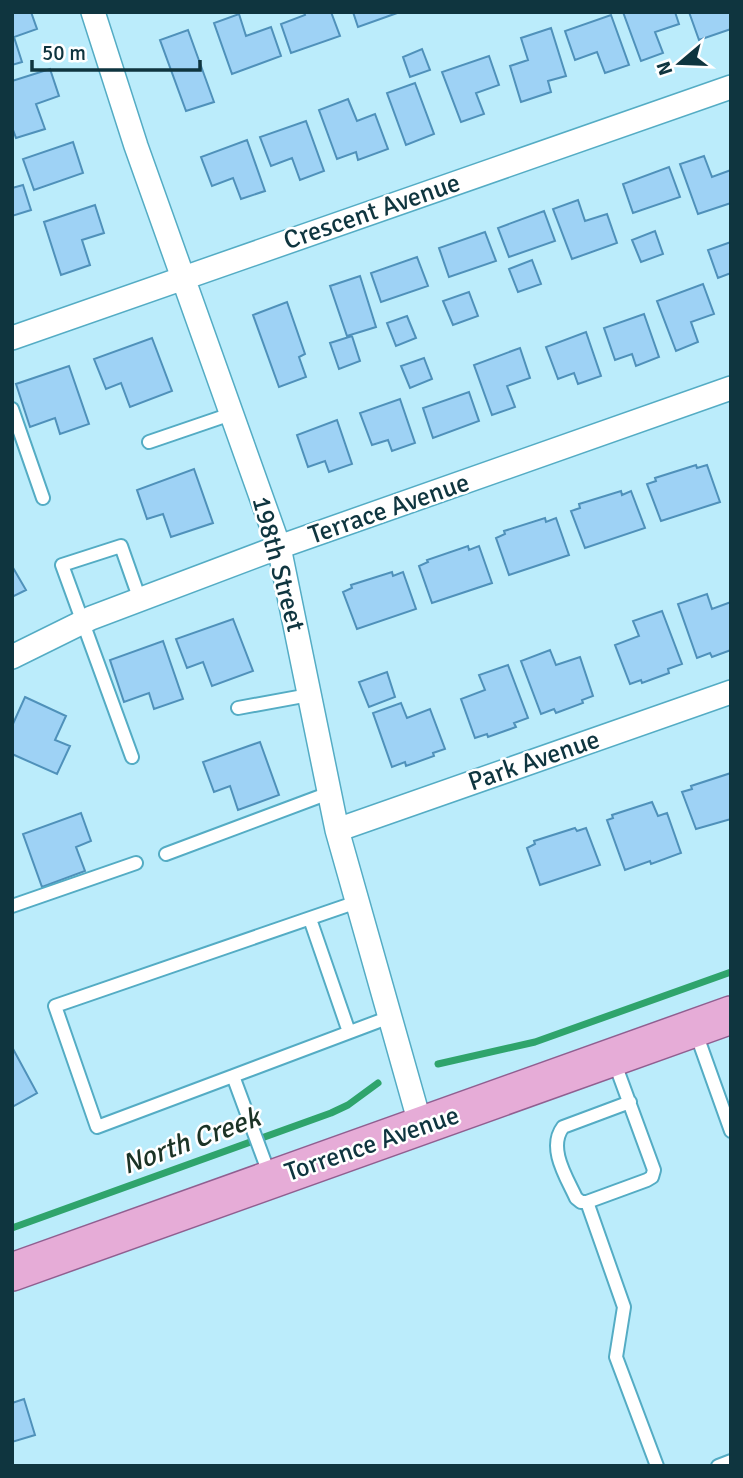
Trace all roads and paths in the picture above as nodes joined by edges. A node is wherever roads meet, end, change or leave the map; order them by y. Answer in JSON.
{"nodes":[{"id":1,"x":93,"y":12,"type":"edge"},
{"id":2,"x":731,"y":86,"type":"edge"},
{"id":3,"x":183,"y":278,"type":"junction"},
{"id":4,"x":12,"y":338,"type":"edge"},
{"id":5,"x":731,"y":388,"type":"edge"},
{"id":6,"x":12,"y":409,"type":"edge"},
{"id":7,"x":231,"y":414,"type":"junction"},
{"id":8,"x":149,"y":442,"type":"dead end"},
{"id":9,"x":43,"y":498,"type":"dead end"},
{"id":10,"x":279,"y":547,"type":"junction"},
{"id":11,"x":139,"y":600,"type":"junction"},
{"id":12,"x":83,"y":622,"type":"junction"},
{"id":13,"x":12,"y":657,"type":"edge"},
{"id":14,"x":731,"y":692,"type":"edge"},
{"id":15,"x":309,"y":695,"type":"junction"},
{"id":16,"x":238,"y":708,"type":"dead end"},
{"id":17,"x":132,"y":758,"type":"dead end"},
{"id":18,"x":329,"y":793,"type":"junction"},
{"id":19,"x":337,"y":830,"type":"junction"},
{"id":20,"x":166,"y":854,"type":"dead end"},
{"id":21,"x":136,"y":863,"type":"dead end"},
{"id":22,"x":357,"y":902,"type":"junction"},
{"id":23,"x":12,"y":906,"type":"edge"},
{"id":24,"x":310,"y":919,"type":"junction"},
{"id":25,"x":731,"y":1015,"type":"edge"},
{"id":26,"x":390,"y":1017,"type":"junction"},
{"id":27,"x":694,"y":1028,"type":"junction"},
{"id":28,"x":349,"y":1032,"type":"junction"},
{"id":29,"x":612,"y":1058,"type":"junction"},
{"id":30,"x":233,"y":1076,"type":"junction"},
{"id":31,"x":630,"y":1102,"type":"junction"},
{"id":32,"x":421,"y":1127,"type":"junction"},
{"id":33,"x":731,"y":1131,"type":"edge"},
{"id":34,"x":268,"y":1170,"type":"junction"},
{"id":35,"x":587,"y":1202,"type":"junction"},
{"id":36,"x":12,"y":1272,"type":"edge"},
{"id":37,"x":731,"y":1461,"type":"edge"},
{"id":38,"x":657,"y":1466,"type":"edge"},
{"id":39,"x":718,"y":1466,"type":"edge"}],
"edges":[{"from":1,"to":3,"type":"street","name":"198th Street"},
{"from":2,"to":3,"type":"street","name":"Crescent Avenue"},
{"from":3,"to":4,"type":"street","name":"Crescent Avenue"},
{"from":3,"to":7,"type":"street","name":"198th Street"},
{"from":5,"to":10,"type":"street","name":"Terrace Avenue"},
{"from":6,"to":9,"type":"lane"},
{"from":7,"to":8,"type":"lane"},
{"from":7,"to":10,"type":"street","name":"198th Street"},
{"from":10,"to":11,"type":"street","name":"Terrace Avenue"},
{"from":10,"to":15,"type":"street","name":"198th Street"},
{"from":11,"to":12,"type":"street","name":"Terrace Avenue"},
{"from":11,"to":12,"type":"lane"},
{"from":12,"to":13,"type":"street","name":"Terrace Avenue"},
{"from":12,"to":17,"type":"lane"},
{"from":14,"to":19,"type":"street","name":"Park Avenue"},
{"from":15,"to":16,"type":"lane"},
{"from":15,"to":18,"type":"street","name":"198th Street"},
{"from":18,"to":19,"type":"street","name":"198th Street"},
{"from":18,"to":20,"type":"lane"},
{"from":19,"to":22,"type":"street","name":"198th Street"},
{"from":21,"to":23,"type":"lane"},
{"from":22,"to":24,"type":"lane"},
{"from":22,"to":26,"type":"street","name":"198th Street"},
{"from":24,"to":28,"type":"lane"},
{"from":24,"to":30,"type":"lane"},
{"from":25,"to":27,"type":"main road","name":"Torrence Avenue"},
{"from":26,"to":28,"type":"lane"},
{"from":26,"to":32,"type":"street","name":"198th Street"},
{"from":27,"to":29,"type":"main road","name":"Torrence Avenue"},
{"from":27,"to":33,"type":"lane"},
{"from":28,"to":30,"type":"lane"},
{"from":29,"to":31,"type":"lane"},
{"from":29,"to":32,"type":"main road","name":"Torrence Avenue"},
{"from":30,"to":34,"type":"lane"},
{"from":31,"to":35,"type":"lane"},
{"from":31,"to":35,"type":"lane"},
{"from":32,"to":34,"type":"main road","name":"Torrence Avenue"},
{"from":34,"to":36,"type":"main road","name":"Torrence Avenue"},
{"from":35,"to":38,"type":"lane"},
{"from":37,"to":39,"type":"lane"}]}
